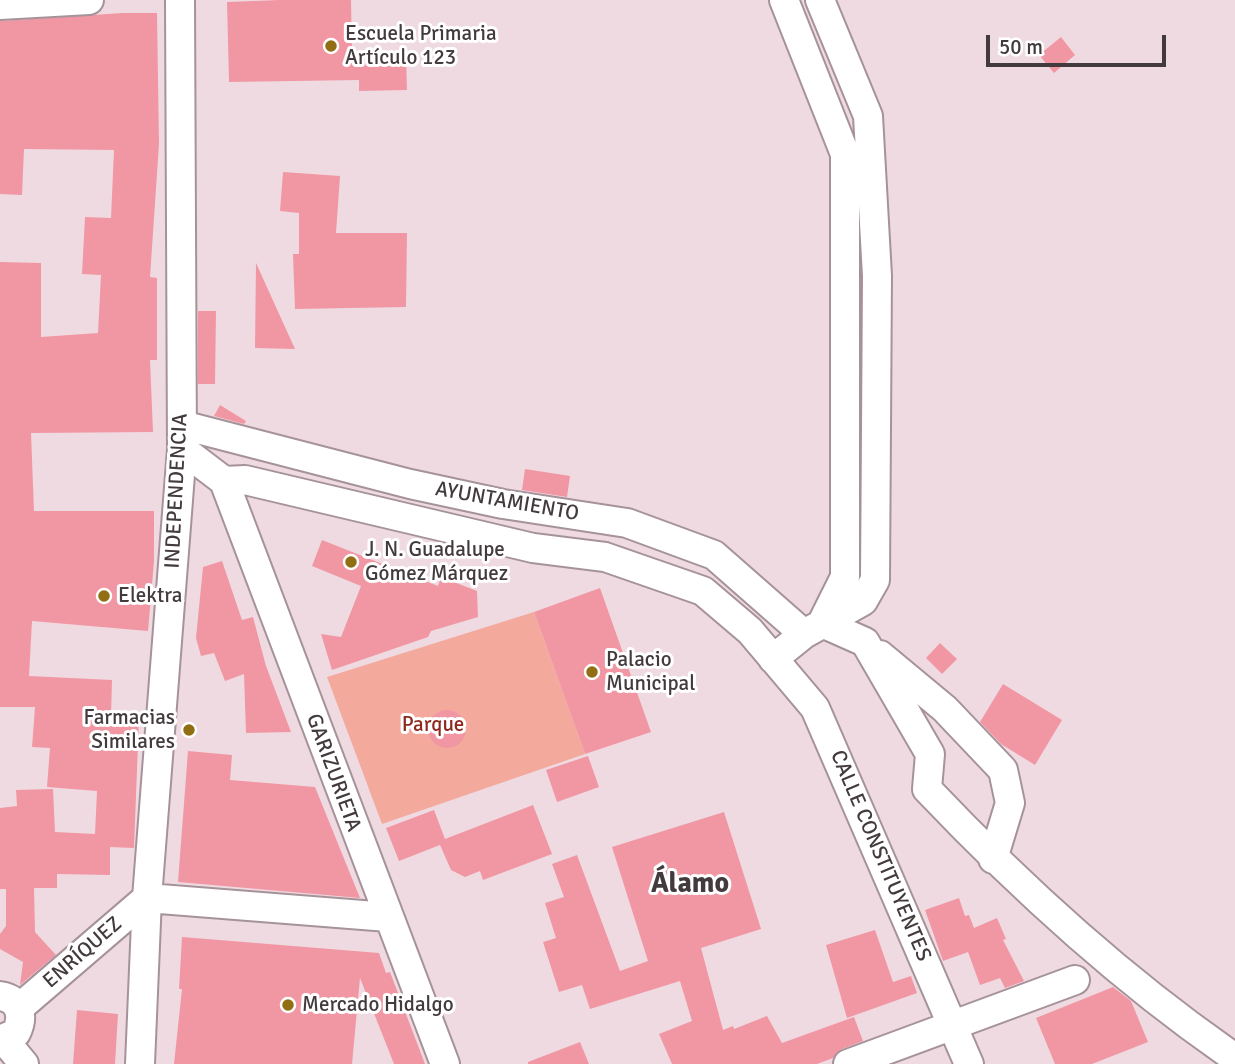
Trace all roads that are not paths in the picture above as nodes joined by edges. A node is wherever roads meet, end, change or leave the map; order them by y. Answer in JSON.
{"nodes":[{"id":1,"x":89,"y":0,"type":"edge"},
{"id":2,"x":180,"y":0,"type":"edge"},
{"id":3,"x":784,"y":0,"type":"edge"},
{"id":4,"x":820,"y":0,"type":"edge"},
{"id":5,"x":0,"y":5,"type":"edge"},
{"id":6,"x":182,"y":437,"type":"junction"},
{"id":7,"x":224,"y":481,"type":"junction"},
{"id":8,"x":813,"y":628,"type":"junction"},
{"id":9,"x":865,"y":642,"type":"junction"},
{"id":10,"x":773,"y":659,"type":"junction"},
{"id":11,"x":993,"y":859,"type":"junction"},
{"id":12,"x":147,"y":898,"type":"junction"},
{"id":13,"x":388,"y":917,"type":"junction"},
{"id":14,"x":1075,"y":981,"type":"dead end"},
{"id":15,"x":10,"y":1002,"type":"edge"},
{"id":16,"x":952,"y":1024,"type":"junction"},
{"id":17,"x":2,"y":1040,"type":"edge"},
{"id":18,"x":1235,"y":1058,"type":"edge"},
{"id":19,"x":24,"y":1064,"type":"edge"},
{"id":20,"x":140,"y":1064,"type":"edge"},
{"id":21,"x":445,"y":1064,"type":"edge"},
{"id":22,"x":848,"y":1064,"type":"edge"},
{"id":23,"x":969,"y":1064,"type":"edge"}],
"edges":[{"from":1,"to":5,"type":"street"},
{"from":2,"to":6,"type":"street","name":"INDEPENDENCIA"},
{"from":3,"to":8,"type":"street"},
{"from":4,"to":8,"type":"street"},
{"from":6,"to":7,"type":"street"},
{"from":6,"to":8,"type":"street","name":"AYUNTAMIENTO"},
{"from":6,"to":12,"type":"street","name":"INDEPENDENCIA"},
{"from":7,"to":10,"type":"street","name":"AYUNTAMIENTO"},
{"from":7,"to":13,"type":"street","name":"GARIZURIETA"},
{"from":8,"to":9,"type":"street","name":"AYUNTAMIENTO"},
{"from":8,"to":10,"type":"street"},
{"from":9,"to":11,"type":"street"},
{"from":9,"to":11,"type":"street","name":"AYUNTAMIENTO"},
{"from":10,"to":16,"type":"street","name":"CALLE CONSTITUYENTES"},
{"from":11,"to":18,"type":"street"},
{"from":12,"to":13,"type":"street"},
{"from":12,"to":15,"type":"street","name":"ENRÍQUEZ"},
{"from":12,"to":20,"type":"street","name":"INDEPENDENCIA"},
{"from":13,"to":21,"type":"street","name":"GARIZURIETA"},
{"from":14,"to":16,"type":"street"},
{"from":15,"to":17,"type":"street"},
{"from":16,"to":22,"type":"street"},
{"from":16,"to":23,"type":"street","name":"CALLE CONSTITUYENTES"},
{"from":17,"to":19,"type":"street"}]}
